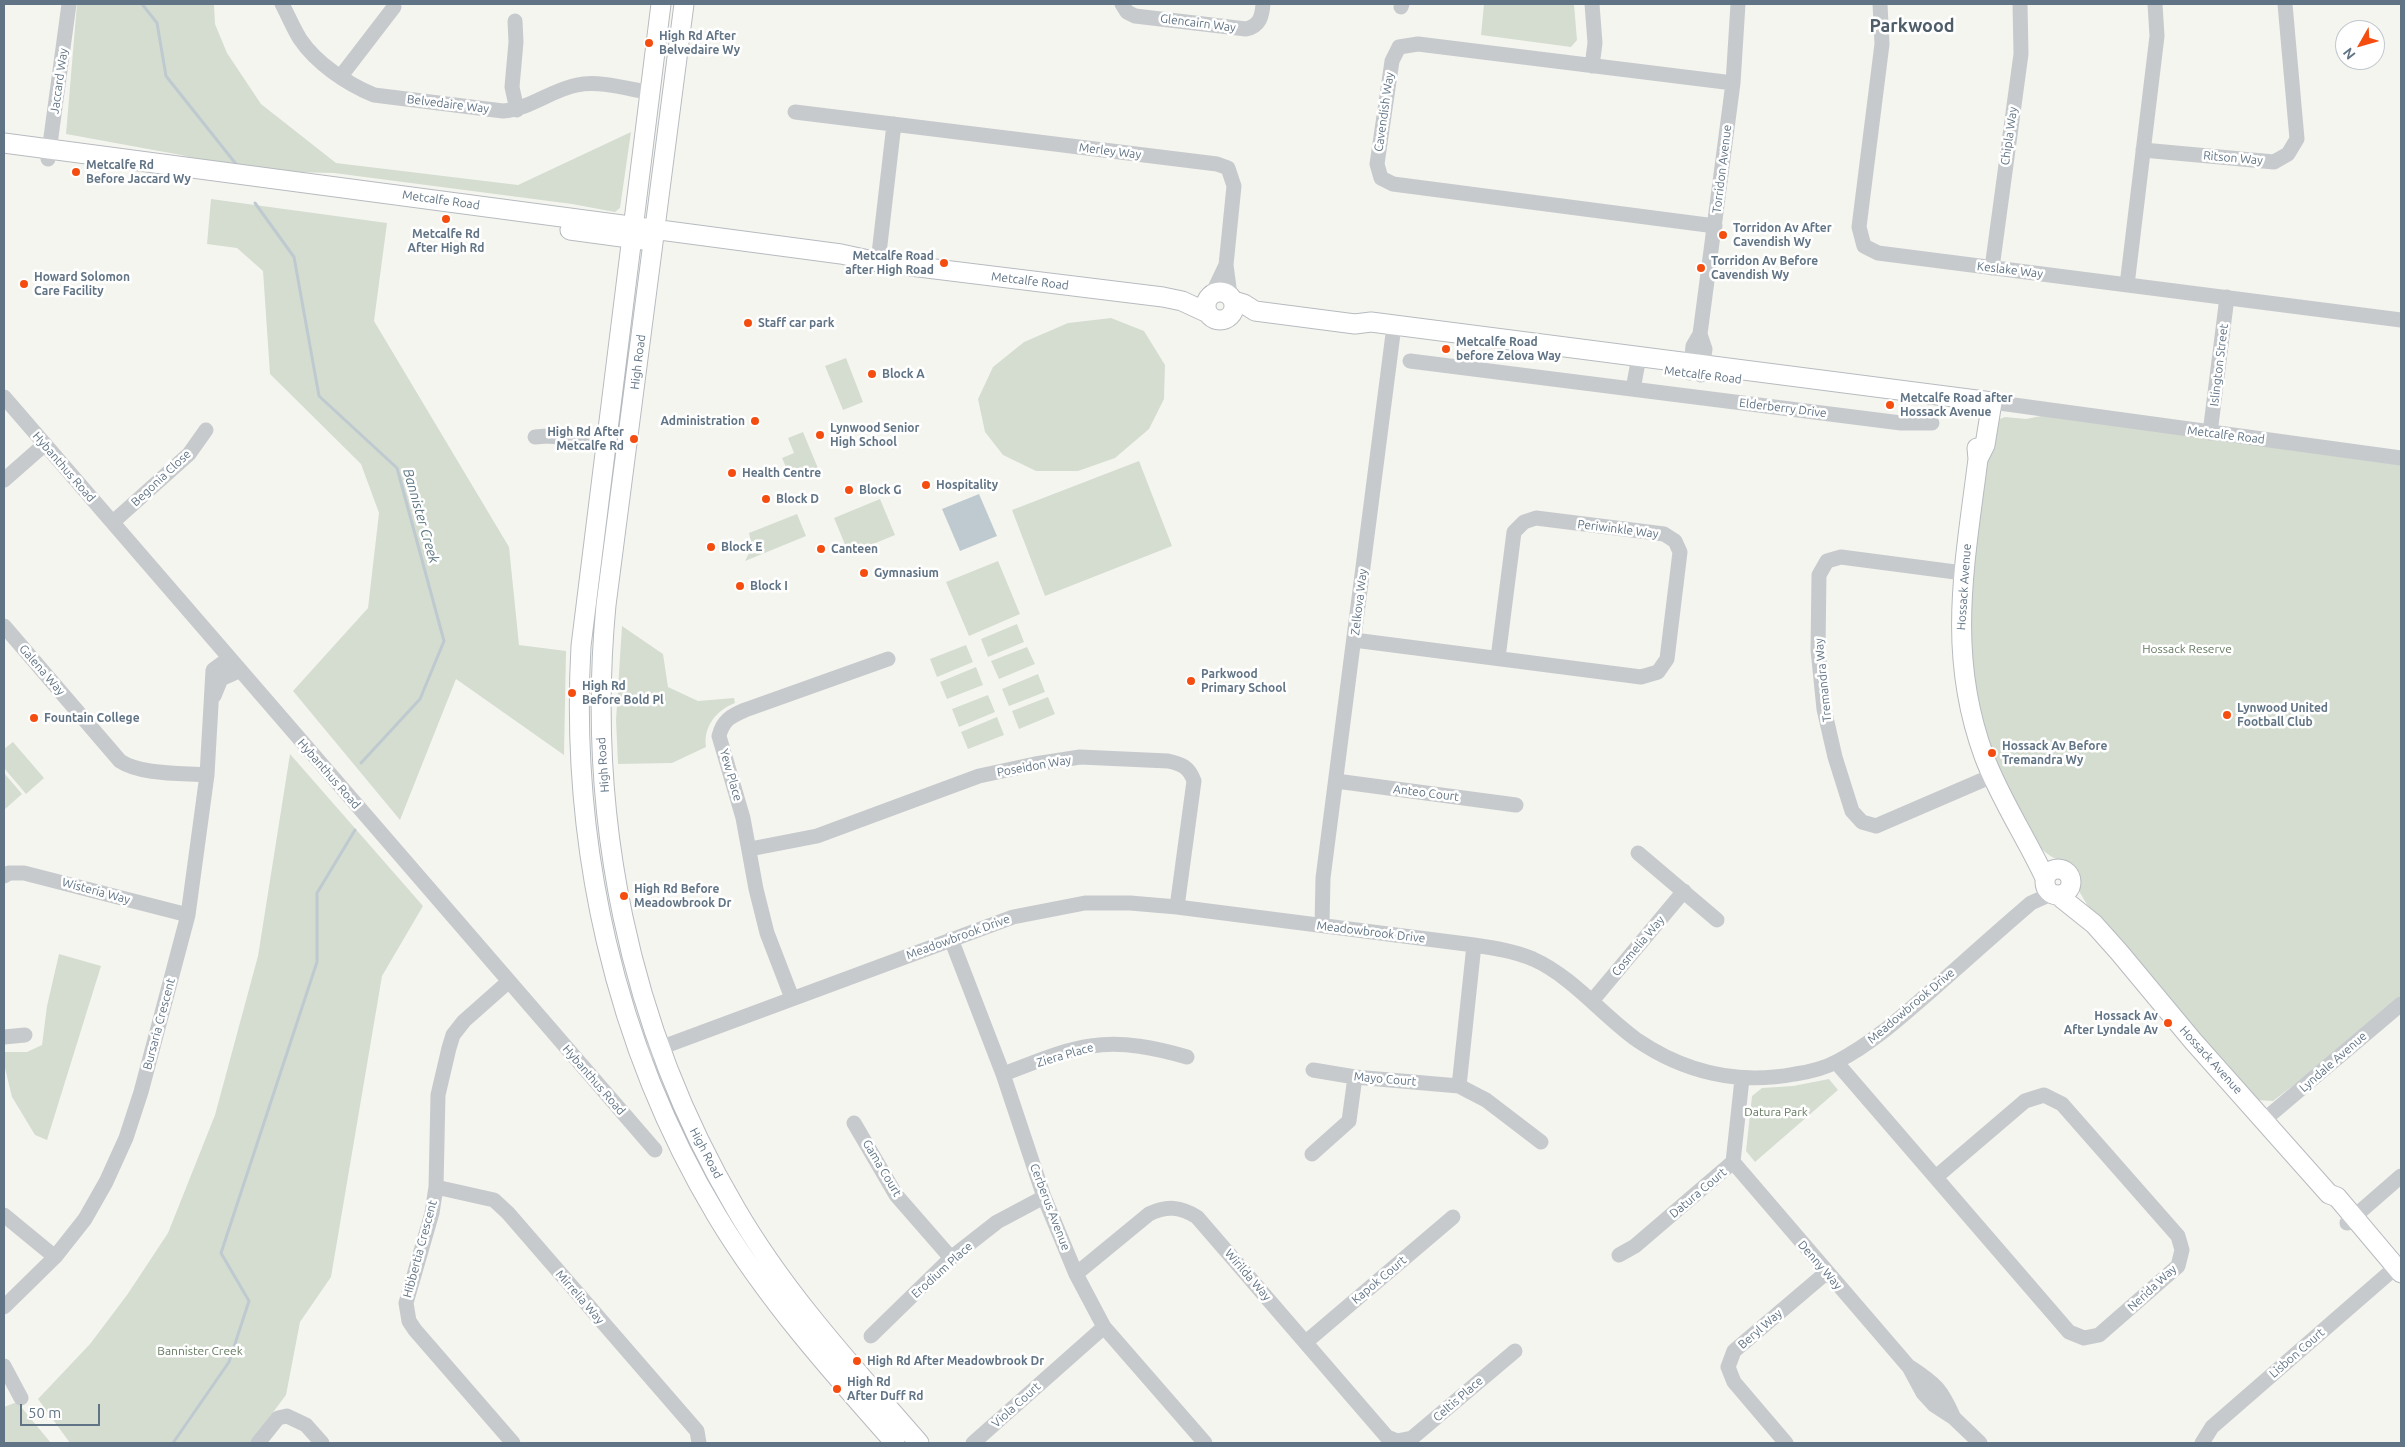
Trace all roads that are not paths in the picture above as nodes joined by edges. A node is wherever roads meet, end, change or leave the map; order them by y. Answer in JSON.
{"nodes":[{"id":1,"x":70,"y":4,"type":"edge"},
{"id":2,"x":282,"y":4,"type":"edge"},
{"id":3,"x":661,"y":4,"type":"edge"},
{"id":4,"x":684,"y":4,"type":"edge"},
{"id":5,"x":1122,"y":4,"type":"edge"},
{"id":6,"x":1263,"y":4,"type":"edge"},
{"id":7,"x":1592,"y":4,"type":"edge"},
{"id":8,"x":1738,"y":4,"type":"edge"},
{"id":9,"x":1880,"y":4,"type":"edge"},
{"id":10,"x":2020,"y":4,"type":"edge"},
{"id":11,"x":2155,"y":4,"type":"edge"},
{"id":12,"x":2285,"y":4,"type":"edge"},
{"id":13,"x":394,"y":7,"type":"dead end"},
{"id":14,"x":515,"y":21,"type":"dead end"},
{"id":15,"x":1592,"y":66,"type":"junction"},
{"id":16,"x":341,"y":76,"type":"junction"},
{"id":17,"x":1733,"y":83,"type":"junction"},
{"id":18,"x":650,"y":93,"type":"junction"},
{"id":19,"x":517,"y":110,"type":"junction"},
{"id":20,"x":795,"y":112,"type":"dead end"},
{"id":21,"x":894,"y":124,"type":"junction"},
{"id":22,"x":4,"y":142,"type":"edge"},
{"id":23,"x":2143,"y":150,"type":"junction"},
{"id":24,"x":4,"y":153,"type":"edge"},
{"id":25,"x":49,"y":154,"type":"junction"},
{"id":26,"x":1715,"y":226,"type":"junction"},
{"id":27,"x":634,"y":233,"type":"junction"},
{"id":28,"x":654,"y":235,"type":"junction"},
{"id":29,"x":878,"y":262,"type":"junction"},
{"id":30,"x":1992,"y":268,"type":"junction"},
{"id":31,"x":2127,"y":285,"type":"junction"},
{"id":32,"x":2228,"y":297,"type":"junction"},
{"id":33,"x":1222,"y":302,"type":"junction"},
{"id":34,"x":2401,"y":320,"type":"edge"},
{"id":35,"x":1394,"y":330,"type":"junction"},
{"id":36,"x":1410,"y":361,"type":"dead end"},
{"id":37,"x":1638,"y":362,"type":"junction"},
{"id":38,"x":1696,"y":369,"type":"junction"},
{"id":39,"x":1634,"y":389,"type":"junction"},
{"id":40,"x":4,"y":396,"type":"edge"},
{"id":41,"x":1986,"y":406,"type":"junction"},
{"id":42,"x":1932,"y":424,"type":"dead end"},
{"id":43,"x":206,"y":430,"type":"dead end"},
{"id":44,"x":2210,"y":433,"type":"junction"},
{"id":45,"x":535,"y":437,"type":"dead end"},
{"id":46,"x":606,"y":441,"type":"junction"},
{"id":47,"x":45,"y":444,"type":"junction"},
{"id":48,"x":2401,"y":458,"type":"edge"},
{"id":49,"x":4,"y":480,"type":"edge"},
{"id":50,"x":112,"y":522,"type":"junction"},
{"id":51,"x":1963,"y":574,"type":"junction"},
{"id":52,"x":4,"y":626,"type":"edge"},
{"id":53,"x":1354,"y":640,"type":"junction"},
{"id":54,"x":228,"y":658,"type":"junction"},
{"id":55,"x":1498,"y":658,"type":"junction"},
{"id":56,"x":888,"y":659,"type":"dead end"},
{"id":57,"x":239,"y":671,"type":"junction"},
{"id":58,"x":212,"y":700,"type":"junction"},
{"id":59,"x":207,"y":775,"type":"junction"},
{"id":60,"x":1992,"y":776,"type":"junction"},
{"id":61,"x":1336,"y":781,"type":"junction"},
{"id":62,"x":1516,"y":805,"type":"dead end"},
{"id":63,"x":750,"y":849,"type":"junction"},
{"id":64,"x":1638,"y":853,"type":"dead end"},
{"id":65,"x":4,"y":876,"type":"edge"},
{"id":66,"x":2054,"y":885,"type":"junction"},
{"id":67,"x":1684,"y":891,"type":"junction"},
{"id":68,"x":1177,"y":907,"type":"junction"},
{"id":69,"x":188,"y":915,"type":"junction"},
{"id":70,"x":1717,"y":920,"type":"dead end"},
{"id":71,"x":1318,"y":925,"type":"junction"},
{"id":72,"x":951,"y":939,"type":"junction"},
{"id":73,"x":1474,"y":945,"type":"junction"},
{"id":74,"x":508,"y":982,"type":"junction"},
{"id":75,"x":792,"y":998,"type":"junction"},
{"id":76,"x":1592,"y":1001,"type":"junction"},
{"id":77,"x":2401,"y":1004,"type":"edge"},
{"id":78,"x":25,"y":1035,"type":"dead end"},
{"id":79,"x":4,"y":1037,"type":"edge"},
{"id":80,"x":660,"y":1048,"type":"junction"},
{"id":81,"x":641,"y":1055,"type":"junction"},
{"id":82,"x":1187,"y":1057,"type":"dead end"},
{"id":83,"x":1836,"y":1062,"type":"junction"},
{"id":84,"x":1313,"y":1070,"type":"dead end"},
{"id":85,"x":1003,"y":1074,"type":"junction"},
{"id":86,"x":1355,"y":1077,"type":"junction"},
{"id":87,"x":1742,"y":1079,"type":"junction"},
{"id":88,"x":1458,"y":1086,"type":"junction"},
{"id":89,"x":2264,"y":1120,"type":"junction"},
{"id":90,"x":854,"y":1123,"type":"dead end"},
{"id":91,"x":1541,"y":1142,"type":"dead end"},
{"id":92,"x":655,"y":1150,"type":"dead end"},
{"id":93,"x":1312,"y":1154,"type":"dead end"},
{"id":94,"x":1733,"y":1162,"type":"junction"},
{"id":95,"x":1936,"y":1176,"type":"junction"},
{"id":96,"x":2401,"y":1176,"type":"edge"},
{"id":97,"x":436,"y":1187,"type":"junction"},
{"id":98,"x":1044,"y":1197,"type":"junction"},
{"id":99,"x":4,"y":1215,"type":"edge"},
{"id":100,"x":1453,"y":1217,"type":"dead end"},
{"id":101,"x":2351,"y":1220,"type":"junction"},
{"id":102,"x":1619,"y":1255,"type":"dead end"},
{"id":103,"x":55,"y":1257,"type":"junction"},
{"id":104,"x":951,"y":1258,"type":"junction"},
{"id":105,"x":1827,"y":1272,"type":"junction"},
{"id":106,"x":1076,"y":1274,"type":"junction"},
{"id":107,"x":2397,"y":1274,"type":"edge"},
{"id":108,"x":4,"y":1306,"type":"edge"},
{"id":109,"x":1104,"y":1327,"type":"junction"},
{"id":110,"x":871,"y":1336,"type":"dead end"},
{"id":111,"x":1306,"y":1342,"type":"junction"},
{"id":112,"x":1515,"y":1350,"type":"dead end"},
{"id":113,"x":4,"y":1366,"type":"edge"},
{"id":114,"x":21,"y":1398,"type":"dead end"},
{"id":115,"x":897,"y":1418,"type":"junction"},
{"id":116,"x":1197,"y":1440,"type":"edge"},
{"id":117,"x":1397,"y":1441,"type":"joint"},
{"id":118,"x":1977,"y":1442,"type":"edge"},
{"id":119,"x":258,"y":1443,"type":"edge"},
{"id":120,"x":322,"y":1443,"type":"edge"},
{"id":121,"x":513,"y":1443,"type":"edge"},
{"id":122,"x":699,"y":1443,"type":"edge"},
{"id":123,"x":895,"y":1443,"type":"edge"},
{"id":124,"x":907,"y":1443,"type":"edge"},
{"id":125,"x":919,"y":1443,"type":"edge"},
{"id":126,"x":973,"y":1443,"type":"edge"},
{"id":127,"x":1786,"y":1443,"type":"edge"},
{"id":128,"x":2202,"y":1443,"type":"edge"}],
"edges":[{"from":1,"to":25,"type":"street","name":"Jaccard Way"},
{"from":2,"to":16,"type":"street","name":"Belvedaire Way"},
{"from":3,"to":18,"type":"main road","name":"High Road"},
{"from":4,"to":28,"type":"main road","name":"High Road"},
{"from":5,"to":6,"type":"street","name":"Glencairn Way"},
{"from":7,"to":15,"type":"street"},
{"from":8,"to":17,"type":"street","name":"Torridon Avenue"},
{"from":9,"to":30,"type":"street","name":"Keslake Way"},
{"from":10,"to":30,"type":"street","name":"Chipla Way"},
{"from":11,"to":23,"type":"street"},
{"from":12,"to":23,"type":"street","name":"Ritson Way"},
{"from":13,"to":16,"type":"street"},
{"from":14,"to":19,"type":"street"},
{"from":15,"to":17,"type":"street","name":"Cavendish Way"},
{"from":15,"to":26,"type":"street","name":"Cavendish Way"},
{"from":16,"to":19,"type":"street","name":"Belvedaire Way"},
{"from":17,"to":26,"type":"street","name":"Torridon Avenue"},
{"from":18,"to":19,"type":"street","name":"Belvedaire Way"},
{"from":18,"to":27,"type":"main road","name":"High Road"},
{"from":20,"to":21,"type":"street","name":"Merley Way"},
{"from":21,"to":29,"type":"street"},
{"from":21,"to":33,"type":"street","name":"Merley Way"},
{"from":22,"to":25,"type":"main road","name":"Metcalfe Road"},
{"from":23,"to":31,"type":"street"},
{"from":24,"to":25,"type":"main road","name":"Metcalfe Road"},
{"from":25,"to":27,"type":"main road","name":"Metcalfe Road"},
{"from":26,"to":38,"type":"street","name":"Torridon Avenue"},
{"from":27,"to":28,"type":"main road","name":"Metcalfe Road"},
{"from":27,"to":46,"type":"main road","name":"High Road"},
{"from":28,"to":29,"type":"main road","name":"Metcalfe Road"},
{"from":28,"to":80,"type":"main road","name":"High Road"},
{"from":29,"to":33,"type":"main road","name":"Metcalfe Road"},
{"from":30,"to":31,"type":"street","name":"Keslake Way"},
{"from":31,"to":32,"type":"street","name":"Keslake Way"},
{"from":32,"to":34,"type":"street","name":"Keslake Way"},
{"from":32,"to":44,"type":"street","name":"Islington Street"},
{"from":33,"to":35,"type":"main road","name":"Metcalfe Road"},
{"from":35,"to":37,"type":"main road","name":"Metcalfe Road"},
{"from":35,"to":53,"type":"street","name":"Zelkova Way"},
{"from":36,"to":39,"type":"street","name":"Elderberry Drive"},
{"from":37,"to":38,"type":"main road","name":"Metcalfe Road"},
{"from":37,"to":39,"type":"street"},
{"from":38,"to":41,"type":"main road","name":"Metcalfe Road"},
{"from":39,"to":42,"type":"street","name":"Elderberry Drive"},
{"from":40,"to":47,"type":"street","name":"Hybanthus Road"},
{"from":41,"to":44,"type":"street","name":"Metcalfe Road"},
{"from":41,"to":51,"type":"main road","name":"Hossack Avenue"},
{"from":43,"to":50,"type":"street","name":"Begonia Close"},
{"from":44,"to":48,"type":"street","name":"Metcalfe Road"},
{"from":45,"to":46,"type":"street"},
{"from":46,"to":81,"type":"main road","name":"High Road"},
{"from":47,"to":49,"type":"street"},
{"from":47,"to":50,"type":"street","name":"Hybanthus Road"},
{"from":50,"to":54,"type":"street","name":"Hybanthus Road"},
{"from":51,"to":60,"type":"main road","name":"Hossack Avenue"},
{"from":51,"to":60,"type":"street","name":"Tremandra Way"},
{"from":52,"to":59,"type":"street","name":"Galena Way"},
{"from":53,"to":55,"type":"street","name":"Periwinkle Way"},
{"from":53,"to":61,"type":"street","name":"Zelkova Way"},
{"from":54,"to":57,"type":"street","name":"Hybanthus Road"},
{"from":54,"to":58,"type":"street","name":"Bursaria Crescent"},
{"from":55,"to":55,"type":"street","name":"Periwinkle Way"},
{"from":56,"to":63,"type":"street","name":"Yew Place"},
{"from":57,"to":58,"type":"street","name":"Bursaria Crescent"},
{"from":57,"to":74,"type":"street","name":"Hybanthus Road"},
{"from":58,"to":59,"type":"street","name":"Bursaria Crescent"},
{"from":59,"to":69,"type":"street","name":"Bursaria Crescent"},
{"from":60,"to":66,"type":"main road","name":"Hossack Avenue"},
{"from":61,"to":62,"type":"street","name":"Anteo Court"},
{"from":61,"to":71,"type":"street","name":"Zelkova Way"},
{"from":63,"to":68,"type":"street","name":"Poseidon Way"},
{"from":63,"to":75,"type":"street","name":"Yew Place"},
{"from":64,"to":67,"type":"street"},
{"from":65,"to":69,"type":"street","name":"Wisteria Way"},
{"from":66,"to":83,"type":"street","name":"Meadowbrook Drive"},
{"from":66,"to":89,"type":"main road","name":"Hossack Avenue"},
{"from":67,"to":70,"type":"street"},
{"from":67,"to":76,"type":"street","name":"Cosmelia Way"},
{"from":68,"to":71,"type":"street","name":"Meadowbrook Drive"},
{"from":68,"to":72,"type":"street","name":"Meadowbrook Drive"},
{"from":69,"to":103,"type":"street","name":"Bursaria Crescent"},
{"from":71,"to":73,"type":"street","name":"Meadowbrook Drive"},
{"from":72,"to":75,"type":"street","name":"Meadowbrook Drive"},
{"from":72,"to":85,"type":"street","name":"Cerberus Avenue"},
{"from":73,"to":76,"type":"street","name":"Meadowbrook Drive"},
{"from":73,"to":88,"type":"street"},
{"from":74,"to":92,"type":"street","name":"Hybanthus Road"},
{"from":74,"to":97,"type":"street","name":"Hibbertia Crescent"},
{"from":75,"to":80,"type":"street","name":"Meadowbrook Drive"},
{"from":76,"to":87,"type":"street","name":"Meadowbrook Drive"},
{"from":77,"to":89,"type":"street","name":"Lyndale Avenue"},
{"from":78,"to":79,"type":"street"},
{"from":80,"to":81,"type":"street","name":"Meadowbrook Drive"},
{"from":80,"to":115,"type":"main road","name":"High Road"},
{"from":81,"to":123,"type":"main road","name":"High Road"},
{"from":82,"to":85,"type":"street","name":"Ziera Place"},
{"from":83,"to":87,"type":"street","name":"Meadowbrook Drive"},
{"from":83,"to":95,"type":"street","name":"Nerida Way"},
{"from":84,"to":86,"type":"street","name":"Mayo Court"},
{"from":85,"to":98,"type":"street","name":"Cerberus Avenue"},
{"from":86,"to":88,"type":"street","name":"Mayo Court"},
{"from":86,"to":93,"type":"street"},
{"from":87,"to":94,"type":"street","name":"Datura Court"},
{"from":88,"to":91,"type":"street","name":"Mayo Court"},
{"from":89,"to":101,"type":"main road","name":"Hossack Avenue"},
{"from":90,"to":104,"type":"street","name":"Gama Court"},
{"from":94,"to":102,"type":"street","name":"Datura Court"},
{"from":94,"to":105,"type":"street","name":"Denny Way"},
{"from":95,"to":95,"type":"street","name":"Nerida Way"},
{"from":96,"to":101,"type":"street"},
{"from":97,"to":121,"type":"street","name":"Hibbertia Crescent"},
{"from":97,"to":122,"type":"street","name":"Mirrelia Way"},
{"from":98,"to":104,"type":"street","name":"Erodium Place"},
{"from":98,"to":106,"type":"street","name":"Cerberus Avenue"},
{"from":99,"to":103,"type":"street"},
{"from":100,"to":111,"type":"street","name":"Kapok Court"},
{"from":101,"to":107,"type":"main road","name":"Hossack Avenue"},
{"from":103,"to":108,"type":"street","name":"Bursaria Crescent"},
{"from":104,"to":110,"type":"street","name":"Erodium Place"},
{"from":105,"to":118,"type":"street","name":"Denny Way"},
{"from":105,"to":127,"type":"street","name":"Beryl Way"},
{"from":106,"to":109,"type":"street","name":"Cerberus Avenue"},
{"from":106,"to":111,"type":"street","name":"Wirilda Way"},
{"from":107,"to":128,"type":"street","name":"Lisbon Court"},
{"from":109,"to":116,"type":"street","name":"Cerberus Avenue"},
{"from":109,"to":126,"type":"street","name":"Viola Court"},
{"from":111,"to":117,"type":"street","name":"Wirilda Way"},
{"from":112,"to":117,"type":"street","name":"Celtis Place"},
{"from":113,"to":114,"type":"street"},
{"from":115,"to":124,"type":"street"},
{"from":115,"to":125,"type":"main road","name":"High Road"},
{"from":119,"to":120,"type":"street"}]}
